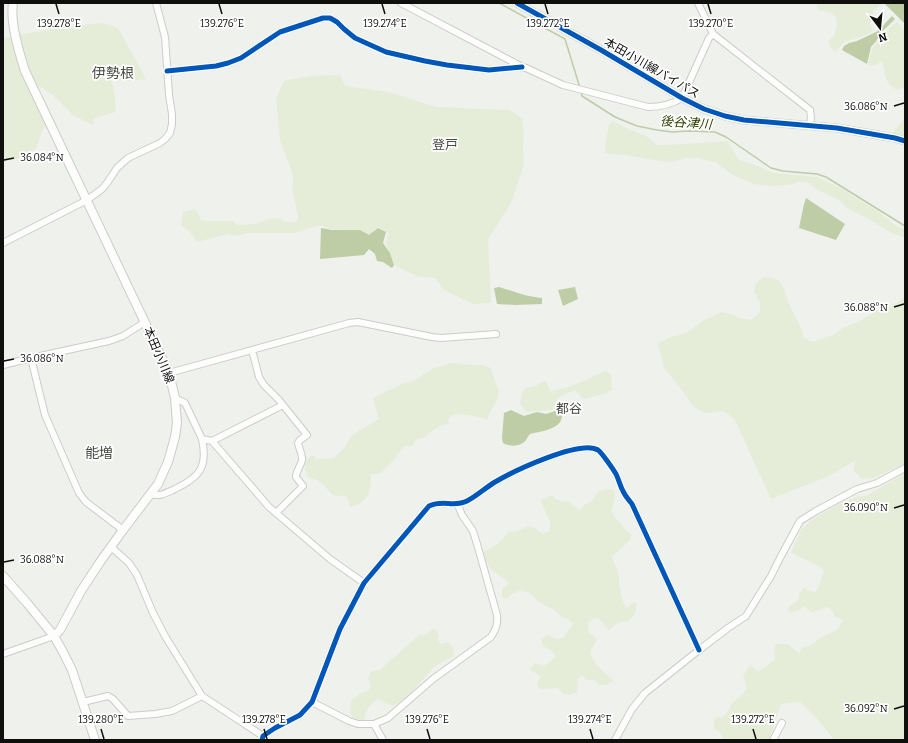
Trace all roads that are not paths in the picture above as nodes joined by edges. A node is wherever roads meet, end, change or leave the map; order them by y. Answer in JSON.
{"nodes":[{"id":1,"x":13,"y":3,"type":"edge"},
{"id":2,"x":156,"y":3,"type":"edge"},
{"id":3,"x":401,"y":3,"type":"edge"},
{"id":4,"x":517,"y":3,"type":"edge"},
{"id":5,"x":698,"y":3,"type":"edge"},
{"id":6,"x":713,"y":34,"type":"junction"},
{"id":7,"x":522,"y":67,"type":"junction"},
{"id":8,"x":167,"y":71,"type":"junction"},
{"id":9,"x":682,"y":98,"type":"junction"},
{"id":10,"x":810,"y":126,"type":"junction"},
{"id":11,"x":905,"y":140,"type":"edge"},
{"id":12,"x":87,"y":200,"type":"junction"},
{"id":13,"x":5,"y":240,"type":"edge"},
{"id":14,"x":145,"y":322,"type":"junction"},
{"id":15,"x":496,"y":334,"type":"dead end"},
{"id":16,"x":252,"y":350,"type":"junction"},
{"id":17,"x":31,"y":358,"type":"junction"},
{"id":18,"x":3,"y":365,"type":"edge"},
{"id":19,"x":169,"y":373,"type":"junction"},
{"id":20,"x":175,"y":398,"type":"junction"},
{"id":21,"x":283,"y":405,"type":"junction"},
{"id":22,"x":202,"y":439,"type":"junction"},
{"id":23,"x":212,"y":441,"type":"junction"},
{"id":24,"x":905,"y":468,"type":"edge"},
{"id":25,"x":151,"y":494,"type":"junction"},
{"id":26,"x":458,"y":505,"type":"junction"},
{"id":27,"x":276,"y":513,"type":"junction"},
{"id":28,"x":123,"y":530,"type":"junction"},
{"id":29,"x":111,"y":547,"type":"junction"},
{"id":30,"x":3,"y":576,"type":"edge"},
{"id":31,"x":364,"y":582,"type":"junction"},
{"id":32,"x":54,"y":636,"type":"junction"},
{"id":33,"x":699,"y":650,"type":"junction"},
{"id":34,"x":3,"y":654,"type":"edge"},
{"id":35,"x":202,"y":696,"type":"junction"},
{"id":36,"x":83,"y":702,"type":"junction"},
{"id":37,"x":312,"y":702,"type":"junction"},
{"id":38,"x":782,"y":723,"type":"dead end"},
{"id":39,"x":374,"y":724,"type":"junction"},
{"id":40,"x":262,"y":738,"type":"edge"},
{"id":41,"x":95,"y":740,"type":"edge"},
{"id":42,"x":383,"y":740,"type":"edge"},
{"id":43,"x":615,"y":740,"type":"edge"},
{"id":44,"x":773,"y":740,"type":"edge"}],
"edges":[{"from":1,"to":12,"type":"main road","name":"本田小川線"},
{"from":2,"to":8,"type":"street"},
{"from":3,"to":7,"type":"street"},
{"from":4,"to":9,"type":"street","name":"本田小川線バイパス"},
{"from":5,"to":6,"type":"street"},
{"from":6,"to":9,"type":"street"},
{"from":6,"to":10,"type":"street"},
{"from":7,"to":8,"type":"street"},
{"from":7,"to":9,"type":"street"},
{"from":8,"to":12,"type":"street"},
{"from":9,"to":10,"type":"street","name":"本田小川線バイパス"},
{"from":10,"to":11,"type":"street","name":"本田小川線バイパス"},
{"from":12,"to":13,"type":"street"},
{"from":12,"to":14,"type":"main road","name":"本田小川線"},
{"from":14,"to":17,"type":"street"},
{"from":14,"to":19,"type":"main road","name":"本田小川線"},
{"from":15,"to":16,"type":"street"},
{"from":16,"to":19,"type":"street"},
{"from":16,"to":21,"type":"street"},
{"from":17,"to":18,"type":"street"},
{"from":17,"to":28,"type":"street"},
{"from":19,"to":20,"type":"main road","name":"本田小川線"},
{"from":20,"to":22,"type":"street"},
{"from":20,"to":25,"type":"main road","name":"本田小川線"},
{"from":21,"to":23,"type":"street"},
{"from":21,"to":27,"type":"street"},
{"from":22,"to":23,"type":"street"},
{"from":22,"to":25,"type":"street"},
{"from":23,"to":27,"type":"street"},
{"from":24,"to":33,"type":"street"},
{"from":25,"to":28,"type":"main road","name":"本田小川線"},
{"from":26,"to":31,"type":"street"},
{"from":26,"to":33,"type":"street"},
{"from":26,"to":39,"type":"street"},
{"from":27,"to":31,"type":"street"},
{"from":28,"to":29,"type":"main road","name":"本田小川線"},
{"from":29,"to":32,"type":"main road","name":"本田小川線"},
{"from":29,"to":35,"type":"street"},
{"from":30,"to":32,"type":"main road"},
{"from":31,"to":37,"type":"street"},
{"from":32,"to":34,"type":"street"},
{"from":32,"to":36,"type":"main road"},
{"from":33,"to":43,"type":"street"},
{"from":35,"to":36,"type":"street"},
{"from":35,"to":40,"type":"street"},
{"from":36,"to":41,"type":"main road"},
{"from":37,"to":39,"type":"street"},
{"from":37,"to":40,"type":"street"},
{"from":38,"to":44,"type":"street"},
{"from":39,"to":42,"type":"street"}]}
